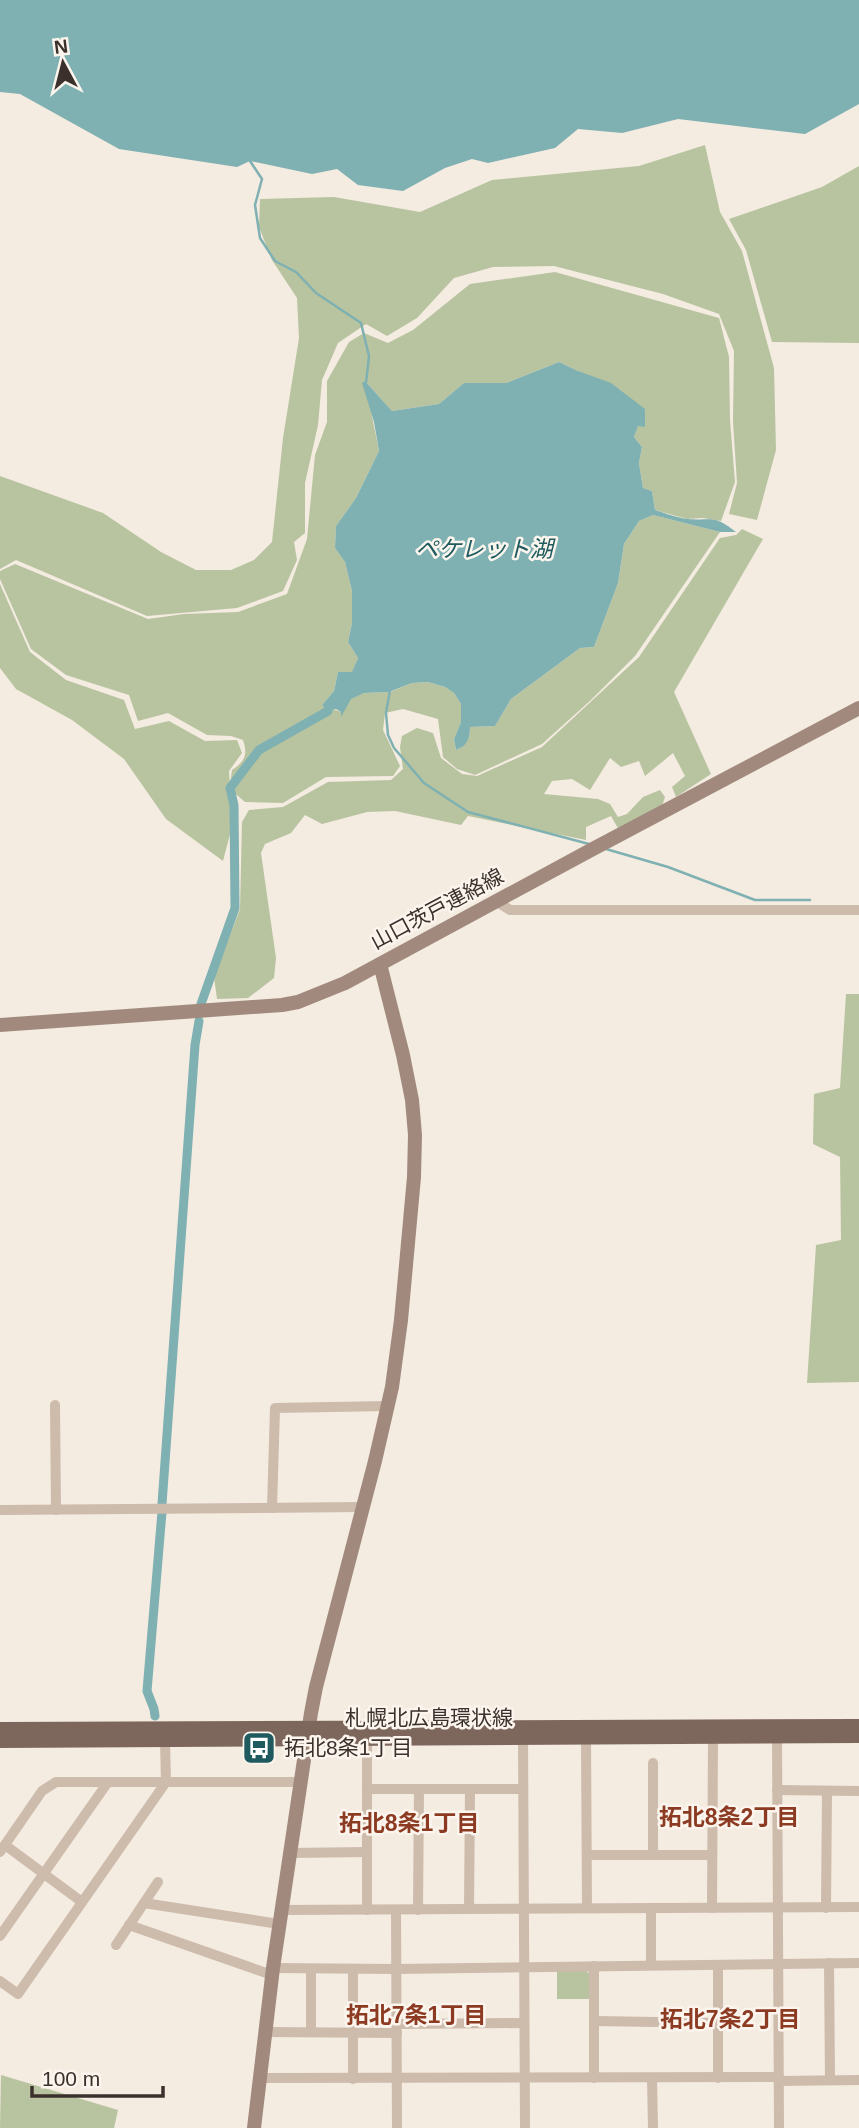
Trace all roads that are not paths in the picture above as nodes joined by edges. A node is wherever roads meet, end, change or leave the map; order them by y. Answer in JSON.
{"nodes":[{"id":1,"x":859,"y":708,"type":"edge"},
{"id":2,"x":496,"y":901,"type":"junction"},
{"id":3,"x":859,"y":910,"type":"edge"},
{"id":4,"x":380,"y":964,"type":"junction"},
{"id":5,"x":0,"y":1025,"type":"edge"},
{"id":6,"x":55,"y":1405,"type":"dead end"},
{"id":7,"x":388,"y":1406,"type":"junction"},
{"id":8,"x":362,"y":1507,"type":"junction"},
{"id":9,"x":272,"y":1508,"type":"junction"},
{"id":10,"x":0,"y":1510,"type":"edge"},
{"id":11,"x":56,"y":1510,"type":"junction"},
{"id":12,"x":859,"y":1726,"type":"edge"},
{"id":13,"x":0,"y":1729,"type":"edge"},
{"id":14,"x":778,"y":1731,"type":"junction"},
{"id":15,"x":523,"y":1732,"type":"junction"},
{"id":16,"x":308,"y":1733,"type":"junction"},
{"id":17,"x":859,"y":1736,"type":"edge"},
{"id":18,"x":713,"y":1737,"type":"junction"},
{"id":19,"x":586,"y":1738,"type":"junction"},
{"id":20,"x":367,"y":1739,"type":"junction"},
{"id":21,"x":165,"y":1740,"type":"junction"},
{"id":22,"x":0,"y":1741,"type":"edge"},
{"id":23,"x":653,"y":1763,"type":"dead end"},
{"id":24,"x":108,"y":1782,"type":"junction"},
{"id":25,"x":166,"y":1782,"type":"junction"},
{"id":26,"x":301,"y":1782,"type":"junction"},
{"id":27,"x":367,"y":1789,"type":"junction"},
{"id":28,"x":419,"y":1789,"type":"junction"},
{"id":29,"x":470,"y":1789,"type":"junction"},
{"id":30,"x":523,"y":1789,"type":"junction"},
{"id":31,"x":777,"y":1790,"type":"junction"},
{"id":32,"x":859,"y":1790,"type":"edge"},
{"id":33,"x":827,"y":1791,"type":"junction"},
{"id":34,"x":2,"y":1848,"type":"edge"},
{"id":35,"x":367,"y":1852,"type":"junction"},
{"id":36,"x":289,"y":1853,"type":"junction"},
{"id":37,"x":587,"y":1855,"type":"junction"},
{"id":38,"x":653,"y":1855,"type":"junction"},
{"id":39,"x":712,"y":1855,"type":"junction"},
{"id":40,"x":44,"y":1874,"type":"junction"},
{"id":41,"x":158,"y":1882,"type":"dead end"},
{"id":42,"x":82,"y":1902,"type":"junction"},
{"id":43,"x":144,"y":1903,"type":"junction"},
{"id":44,"x":859,"y":1907,"type":"edge"},
{"id":45,"x":587,"y":1908,"type":"junction"},
{"id":46,"x":651,"y":1908,"type":"junction"},
{"id":47,"x":712,"y":1908,"type":"junction"},
{"id":48,"x":777,"y":1908,"type":"junction"},
{"id":49,"x":826,"y":1908,"type":"junction"},
{"id":50,"x":469,"y":1909,"type":"junction"},
{"id":51,"x":524,"y":1909,"type":"junction"},
{"id":52,"x":368,"y":1910,"type":"junction"},
{"id":53,"x":396,"y":1910,"type":"junction"},
{"id":54,"x":418,"y":1910,"type":"junction"},
{"id":55,"x":280,"y":1917,"type":"junction"},
{"id":56,"x":129,"y":1925,"type":"junction"},
{"id":57,"x":0,"y":1936,"type":"edge"},
{"id":58,"x":116,"y":1945,"type":"dead end"},
{"id":59,"x":829,"y":1963,"type":"junction"},
{"id":60,"x":859,"y":1963,"type":"edge"},
{"id":61,"x":778,"y":1964,"type":"junction"},
{"id":62,"x":651,"y":1965,"type":"junction"},
{"id":63,"x":718,"y":1965,"type":"junction"},
{"id":64,"x":594,"y":1966,"type":"junction"},
{"id":65,"x":524,"y":1967,"type":"junction"},
{"id":66,"x":312,"y":1969,"type":"junction"},
{"id":67,"x":353,"y":1969,"type":"junction"},
{"id":68,"x":396,"y":1969,"type":"junction"},
{"id":69,"x":273,"y":1972,"type":"junction"},
{"id":70,"x":0,"y":1981,"type":"edge"},
{"id":71,"x":594,"y":2021,"type":"junction"},
{"id":72,"x":524,"y":2022,"type":"junction"},
{"id":73,"x":718,"y":2023,"type":"junction"},
{"id":74,"x":396,"y":2028,"type":"junction"},
{"id":75,"x":265,"y":2032,"type":"junction"},
{"id":76,"x":311,"y":2032,"type":"junction"},
{"id":77,"x":353,"y":2033,"type":"junction"},
{"id":78,"x":260,"y":2078,"type":"junction"},
{"id":79,"x":525,"y":2078,"type":"junction"},
{"id":80,"x":594,"y":2078,"type":"junction"},
{"id":81,"x":652,"y":2078,"type":"junction"},
{"id":82,"x":718,"y":2078,"type":"junction"},
{"id":83,"x":353,"y":2079,"type":"junction"},
{"id":84,"x":397,"y":2079,"type":"junction"},
{"id":85,"x":779,"y":2079,"type":"junction"},
{"id":86,"x":830,"y":2080,"type":"junction"},
{"id":87,"x":859,"y":2080,"type":"edge"},
{"id":88,"x":254,"y":2128,"type":"edge"},
{"id":89,"x":397,"y":2128,"type":"edge"},
{"id":90,"x":525,"y":2128,"type":"edge"},
{"id":91,"x":653,"y":2128,"type":"edge"},
{"id":92,"x":779,"y":2128,"type":"edge"}],
"edges":[{"from":1,"to":2,"type":"street","name":"山口茨戸連絡線"},
{"from":2,"to":3,"type":"street"},
{"from":2,"to":4,"type":"street","name":"山口茨戸連絡線"},
{"from":4,"to":5,"type":"street","name":"山口茨戸連絡線"},
{"from":4,"to":7,"type":"street"},
{"from":6,"to":11,"type":"street"},
{"from":7,"to":8,"type":"street"},
{"from":7,"to":9,"type":"street"},
{"from":8,"to":9,"type":"street"},
{"from":8,"to":16,"type":"street"},
{"from":9,"to":11,"type":"street"},
{"from":10,"to":11,"type":"street"},
{"from":12,"to":14,"type":"main road","name":"札幌北広島環状線"},
{"from":13,"to":16,"type":"main road","name":"札幌北広島環状線"},
{"from":14,"to":15,"type":"main road","name":"札幌北広島環状線"},
{"from":14,"to":17,"type":"main road","name":"札幌北広島環状線"},
{"from":14,"to":18,"type":"main road","name":"札幌北広島環状線"},
{"from":14,"to":31,"type":"street"},
{"from":15,"to":16,"type":"main road","name":"札幌北広島環状線"},
{"from":15,"to":19,"type":"main road","name":"札幌北広島環状線"},
{"from":15,"to":20,"type":"main road","name":"札幌北広島環状線"},
{"from":15,"to":30,"type":"street"},
{"from":16,"to":20,"type":"main road","name":"札幌北広島環状線"},
{"from":16,"to":21,"type":"main road","name":"札幌北広島環状線"},
{"from":16,"to":26,"type":"street"},
{"from":18,"to":19,"type":"main road","name":"札幌北広島環状線"},
{"from":18,"to":39,"type":"street"},
{"from":19,"to":37,"type":"street"},
{"from":20,"to":27,"type":"street"},
{"from":21,"to":22,"type":"main road","name":"札幌北広島環状線"},
{"from":21,"to":25,"type":"street"},
{"from":23,"to":38,"type":"street"},
{"from":24,"to":25,"type":"street"},
{"from":24,"to":34,"type":"street"},
{"from":24,"to":40,"type":"street"},
{"from":25,"to":26,"type":"street"},
{"from":25,"to":42,"type":"street"},
{"from":26,"to":36,"type":"street"},
{"from":27,"to":28,"type":"street"},
{"from":27,"to":35,"type":"street"},
{"from":28,"to":29,"type":"street"},
{"from":28,"to":54,"type":"street"},
{"from":29,"to":30,"type":"street"},
{"from":29,"to":50,"type":"street"},
{"from":30,"to":51,"type":"street"},
{"from":31,"to":33,"type":"street"},
{"from":31,"to":48,"type":"street"},
{"from":32,"to":33,"type":"street"},
{"from":33,"to":49,"type":"street"},
{"from":34,"to":40,"type":"street"},
{"from":35,"to":36,"type":"street"},
{"from":35,"to":52,"type":"street"},
{"from":36,"to":55,"type":"street"},
{"from":37,"to":38,"type":"street"},
{"from":37,"to":45,"type":"street"},
{"from":38,"to":39,"type":"street"},
{"from":39,"to":47,"type":"street"},
{"from":40,"to":42,"type":"street"},
{"from":40,"to":57,"type":"street"},
{"from":41,"to":43,"type":"street"},
{"from":42,"to":70,"type":"street"},
{"from":43,"to":55,"type":"street"},
{"from":43,"to":56,"type":"street"},
{"from":44,"to":49,"type":"street"},
{"from":45,"to":46,"type":"street"},
{"from":45,"to":51,"type":"street"},
{"from":46,"to":47,"type":"street"},
{"from":46,"to":62,"type":"street"},
{"from":47,"to":48,"type":"street"},
{"from":48,"to":49,"type":"street"},
{"from":48,"to":61,"type":"street"},
{"from":50,"to":51,"type":"street"},
{"from":50,"to":54,"type":"street"},
{"from":51,"to":65,"type":"street"},
{"from":52,"to":53,"type":"street"},
{"from":52,"to":55,"type":"street"},
{"from":53,"to":54,"type":"street"},
{"from":53,"to":68,"type":"street"},
{"from":55,"to":69,"type":"street"},
{"from":56,"to":58,"type":"street"},
{"from":56,"to":69,"type":"street"},
{"from":59,"to":60,"type":"street"},
{"from":59,"to":61,"type":"street"},
{"from":59,"to":86,"type":"street"},
{"from":61,"to":63,"type":"street"},
{"from":61,"to":85,"type":"street"},
{"from":62,"to":63,"type":"street"},
{"from":62,"to":64,"type":"street"},
{"from":63,"to":73,"type":"street"},
{"from":64,"to":65,"type":"street"},
{"from":64,"to":71,"type":"street"},
{"from":65,"to":68,"type":"street"},
{"from":65,"to":72,"type":"street"},
{"from":66,"to":67,"type":"street"},
{"from":66,"to":69,"type":"street"},
{"from":66,"to":76,"type":"street"},
{"from":67,"to":68,"type":"street"},
{"from":67,"to":77,"type":"street"},
{"from":68,"to":74,"type":"street"},
{"from":69,"to":75,"type":"street"},
{"from":71,"to":73,"type":"street"},
{"from":71,"to":80,"type":"street"},
{"from":72,"to":74,"type":"street"},
{"from":72,"to":79,"type":"street"},
{"from":73,"to":82,"type":"street"},
{"from":74,"to":77,"type":"street"},
{"from":74,"to":84,"type":"street"},
{"from":75,"to":76,"type":"street"},
{"from":75,"to":78,"type":"street"},
{"from":76,"to":77,"type":"street"},
{"from":77,"to":83,"type":"street"},
{"from":78,"to":83,"type":"street"},
{"from":78,"to":88,"type":"street"},
{"from":79,"to":80,"type":"street"},
{"from":79,"to":84,"type":"street"},
{"from":79,"to":90,"type":"street"},
{"from":80,"to":81,"type":"street"},
{"from":81,"to":82,"type":"street"},
{"from":81,"to":91,"type":"street"},
{"from":82,"to":85,"type":"street"},
{"from":83,"to":84,"type":"street"},
{"from":84,"to":89,"type":"street"},
{"from":85,"to":86,"type":"street"},
{"from":85,"to":92,"type":"street"},
{"from":86,"to":87,"type":"street"}]}
